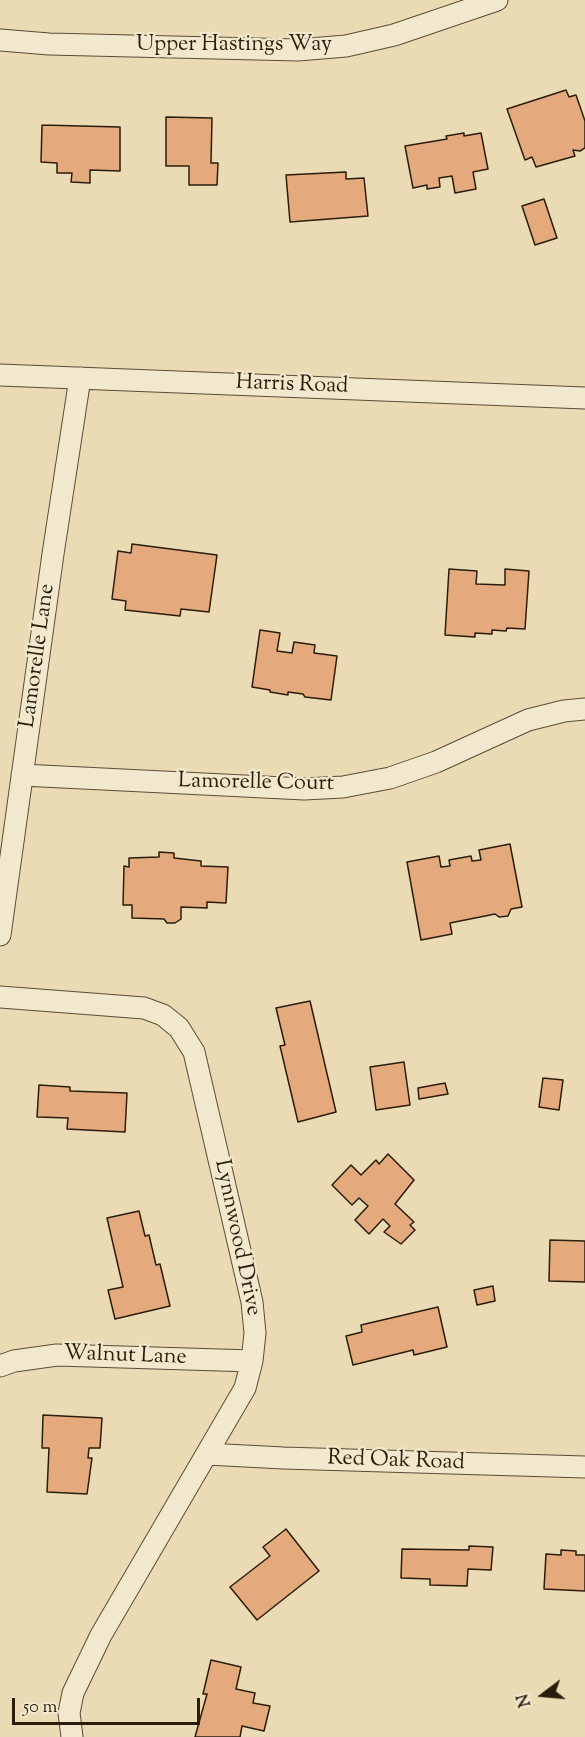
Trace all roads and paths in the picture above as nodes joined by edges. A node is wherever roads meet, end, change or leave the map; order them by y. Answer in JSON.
{"nodes":[{"id":1,"x":497,"y":0,"type":"edge"},
{"id":2,"x":0,"y":40,"type":"edge"},
{"id":3,"x":0,"y":375,"type":"edge"},
{"id":4,"x":80,"y":378,"type":"junction"},
{"id":5,"x":585,"y":398,"type":"edge"},
{"id":6,"x":585,"y":709,"type":"edge"},
{"id":7,"x":22,"y":775,"type":"junction"},
{"id":8,"x":0,"y":935,"type":"edge"},
{"id":9,"x":0,"y":997,"type":"edge"},
{"id":10,"x":252,"y":1361,"type":"junction"},
{"id":11,"x":0,"y":1366,"type":"edge"},
{"id":12,"x":207,"y":1454,"type":"junction"},
{"id":13,"x":585,"y":1467,"type":"edge"},
{"id":14,"x":72,"y":1737,"type":"edge"}],
"edges":[{"from":1,"to":2,"type":"street","name":"Upper Hastings Way"},
{"from":3,"to":4,"type":"street","name":"Harris Road"},
{"from":4,"to":5,"type":"street","name":"Harris Road"},
{"from":4,"to":7,"type":"street","name":"Lamorelle Lane"},
{"from":6,"to":7,"type":"street","name":"Lamorelle Court"},
{"from":7,"to":8,"type":"street","name":"Lamorelle Lane"},
{"from":9,"to":10,"type":"street","name":"Lynnwood Drive"},
{"from":10,"to":11,"type":"street","name":"Walnut Lane"},
{"from":10,"to":12,"type":"street","name":"Lynnwood Drive"},
{"from":12,"to":13,"type":"street","name":"Red Oak Road"},
{"from":12,"to":14,"type":"street","name":"Lynnwood Drive"}]}
